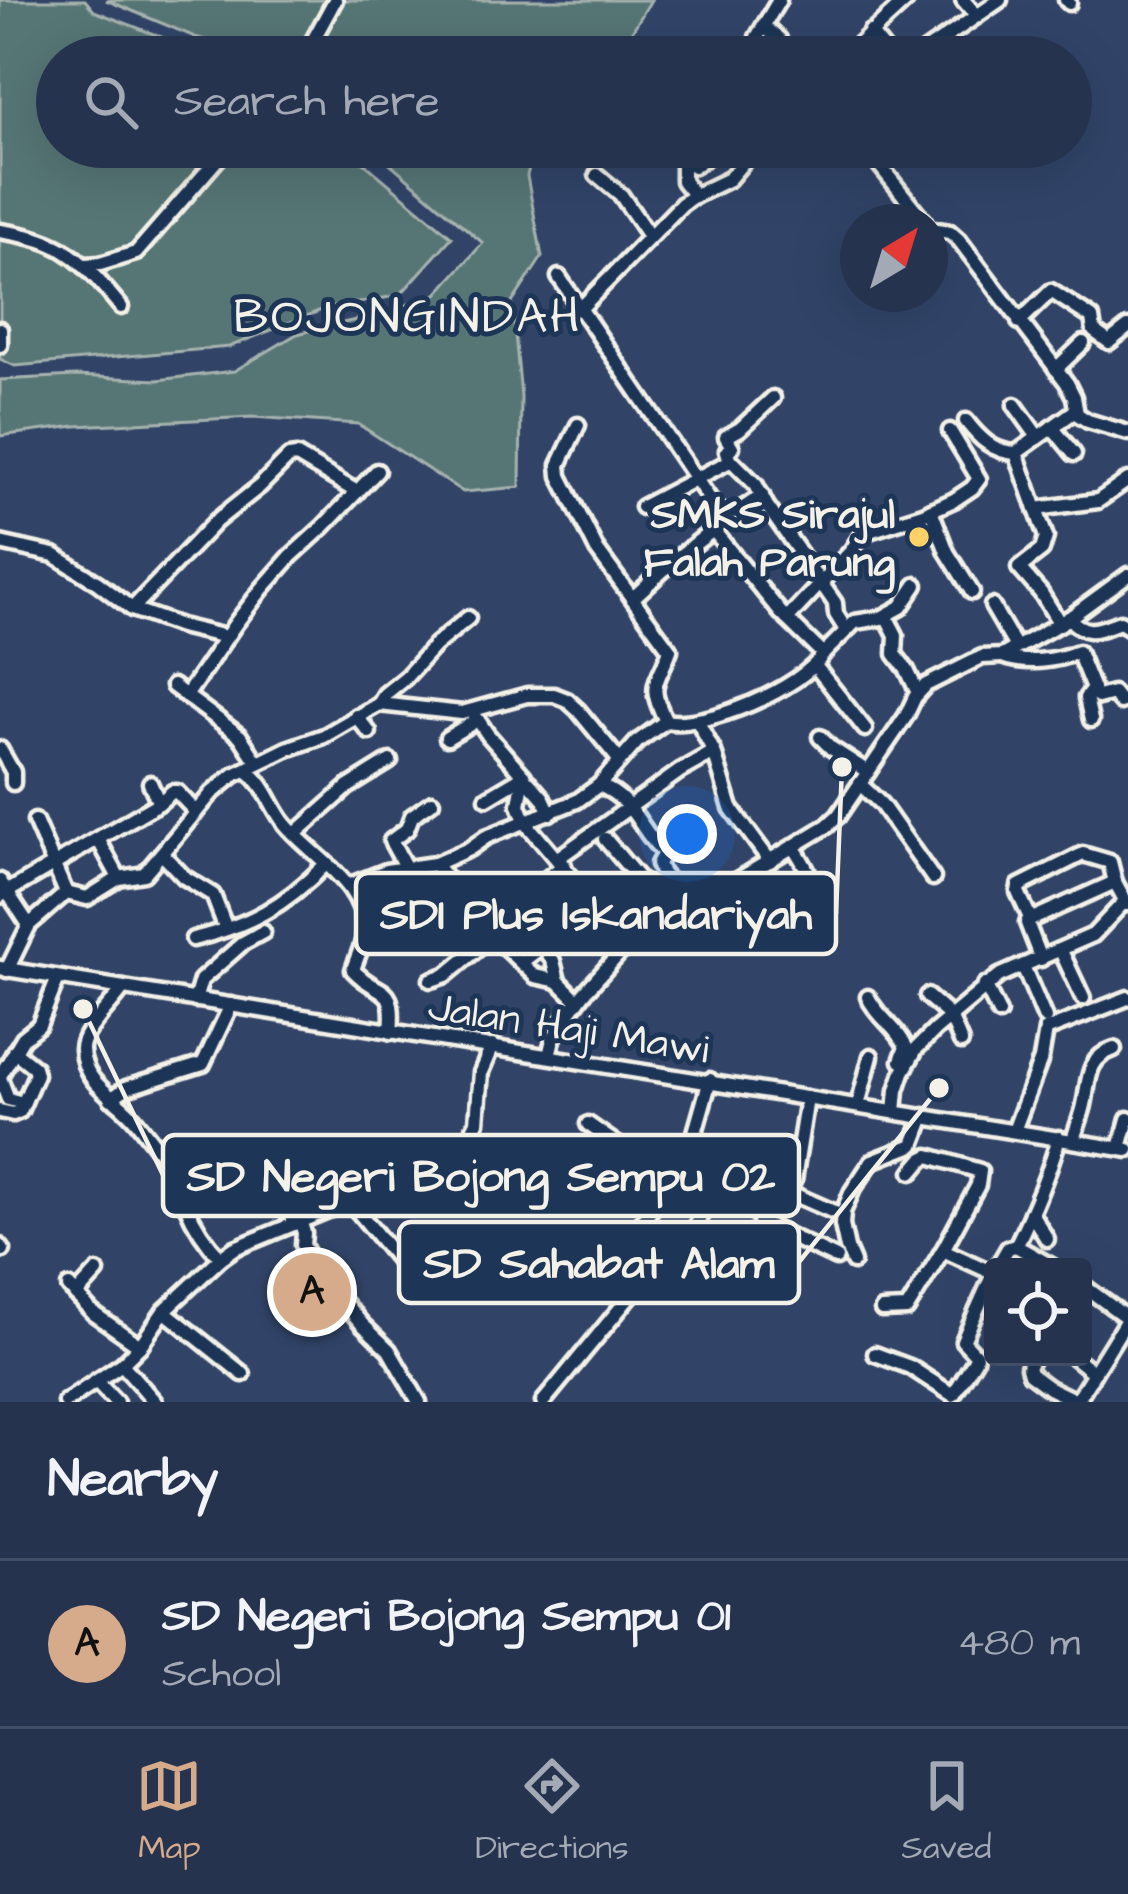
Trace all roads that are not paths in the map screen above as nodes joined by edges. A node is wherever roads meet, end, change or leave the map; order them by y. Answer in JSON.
{"nodes":[{"id":1,"x":335,"y":0,"type":"edge"},
{"id":2,"x":907,"y":0,"type":"edge"},
{"id":3,"x":963,"y":0,"type":"edge"},
{"id":4,"x":1000,"y":0,"type":"edge"},
{"id":5,"x":761,"y":1,"type":"edge"},
{"id":6,"x":776,"y":5,"type":"edge"},
{"id":7,"x":977,"y":16,"type":"junction"},
{"id":8,"x":764,"y":27,"type":"junction"},
{"id":9,"x":870,"y":32,"type":"junction"},
{"id":10,"x":315,"y":36,"type":"edge"},
{"id":11,"x":758,"y":36,"type":"edge"},
{"id":12,"x":774,"y":36,"type":"edge"},
{"id":13,"x":866,"y":36,"type":"edge"},
{"id":14,"x":873,"y":36,"type":"edge"},
{"id":15,"x":948,"y":36,"type":"edge"},
{"id":16,"x":210,"y":168,"type":"edge"},
{"id":17,"x":681,"y":168,"type":"edge"},
{"id":18,"x":738,"y":168,"type":"edge"},
{"id":19,"x":882,"y":168,"type":"edge"},
{"id":20,"x":597,"y":176,"type":"dead end"},
{"id":21,"x":694,"y":196,"type":"junction"},
{"id":22,"x":911,"y":204,"type":"edge"},
{"id":23,"x":0,"y":231,"type":"edge"},
{"id":24,"x":948,"y":231,"type":"edge"},
{"id":25,"x":649,"y":236,"type":"junction"},
{"id":26,"x":86,"y":266,"type":"junction"},
{"id":27,"x":559,"y":277,"type":"dead end"},
{"id":28,"x":121,"y":307,"type":"dead end"},
{"id":29,"x":579,"y":310,"type":"junction"},
{"id":30,"x":1019,"y":322,"type":"junction"},
{"id":31,"x":1128,"y":327,"type":"edge"},
{"id":32,"x":0,"y":329,"type":"edge"},
{"id":33,"x":1083,"y":343,"type":"dead end"},
{"id":34,"x":0,"y":346,"type":"edge"},
{"id":35,"x":1056,"y":368,"type":"junction"},
{"id":36,"x":773,"y":398,"type":"dead end"},
{"id":37,"x":1015,"y":405,"type":"dead end"},
{"id":38,"x":1076,"y":411,"type":"junction"},
{"id":39,"x":966,"y":421,"type":"dead end"},
{"id":40,"x":578,"y":425,"type":"dead end"},
{"id":41,"x":1052,"y":427,"type":"junction"},
{"id":42,"x":950,"y":431,"type":"dead end"},
{"id":43,"x":1128,"y":433,"type":"edge"},
{"id":44,"x":1038,"y":437,"type":"junction"},
{"id":45,"x":1016,"y":454,"type":"junction"},
{"id":46,"x":1074,"y":454,"type":"dead end"},
{"id":47,"x":730,"y":461,"type":"junction"},
{"id":48,"x":376,"y":471,"type":"dead end"},
{"id":49,"x":695,"y":479,"type":"junction"},
{"id":50,"x":1128,"y":479,"type":"edge"},
{"id":51,"x":357,"y":493,"type":"junction"},
{"id":52,"x":762,"y":495,"type":"junction"},
{"id":53,"x":642,"y":507,"type":"dead end"},
{"id":54,"x":712,"y":508,"type":"junction"},
{"id":55,"x":1036,"y":509,"type":"junction"},
{"id":56,"x":931,"y":510,"type":"junction"},
{"id":57,"x":713,"y":530,"type":"junction"},
{"id":58,"x":0,"y":543,"type":"edge"},
{"id":59,"x":1128,"y":575,"type":"edge"},
{"id":60,"x":820,"y":584,"type":"junction"},
{"id":61,"x":916,"y":585,"type":"dead end"},
{"id":62,"x":972,"y":592,"type":"dead end"},
{"id":63,"x":633,"y":598,"type":"junction"},
{"id":64,"x":992,"y":606,"type":"dead end"},
{"id":65,"x":132,"y":609,"type":"junction"},
{"id":66,"x":886,"y":616,"type":"junction"},
{"id":67,"x":468,"y":618,"type":"dead end"},
{"id":68,"x":787,"y":619,"type":"junction"},
{"id":69,"x":1065,"y":621,"type":"junction"},
{"id":70,"x":1128,"y":626,"type":"edge"},
{"id":71,"x":846,"y":630,"type":"junction"},
{"id":72,"x":226,"y":637,"type":"junction"},
{"id":73,"x":1016,"y":647,"type":"junction"},
{"id":74,"x":1002,"y":656,"type":"junction"},
{"id":75,"x":820,"y":661,"type":"junction"},
{"id":76,"x":172,"y":686,"type":"dead end"},
{"id":77,"x":1093,"y":691,"type":"junction"},
{"id":78,"x":918,"y":694,"type":"junction"},
{"id":79,"x":186,"y":696,"type":"junction"},
{"id":80,"x":1128,"y":700,"type":"edge"},
{"id":81,"x":379,"y":704,"type":"junction"},
{"id":82,"x":475,"y":715,"type":"junction"},
{"id":83,"x":356,"y":716,"type":"junction"},
{"id":84,"x":1091,"y":720,"type":"dead end"},
{"id":85,"x":666,"y":721,"type":"junction"},
{"id":86,"x":698,"y":722,"type":"junction"},
{"id":87,"x":866,"y":729,"type":"dead end"},
{"id":88,"x":369,"y":732,"type":"dead end"},
{"id":89,"x":820,"y":736,"type":"dead end"},
{"id":90,"x":447,"y":738,"type":"dead end"},
{"id":91,"x":0,"y":748,"type":"edge"},
{"id":92,"x":714,"y":752,"type":"junction"},
{"id":93,"x":390,"y":761,"type":"dead end"},
{"id":94,"x":620,"y":761,"type":"junction"},
{"id":95,"x":252,"y":767,"type":"junction"},
{"id":96,"x":864,"y":778,"type":"junction"},
{"id":97,"x":527,"y":779,"type":"junction"},
{"id":98,"x":14,"y":783,"type":"dead end"},
{"id":99,"x":150,"y":783,"type":"dead end"},
{"id":100,"x":599,"y":785,"type":"junction"},
{"id":101,"x":488,"y":798,"type":"dead end"},
{"id":102,"x":432,"y":802,"type":"dead end"},
{"id":103,"x":159,"y":803,"type":"junction"},
{"id":104,"x":631,"y":806,"type":"junction"},
{"id":105,"x":196,"y":812,"type":"junction"},
{"id":106,"x":550,"y":813,"type":"junction"},
{"id":107,"x":695,"y":819,"type":"dead end"},
{"id":108,"x":35,"y":820,"type":"dead end"},
{"id":109,"x":526,"y":823,"type":"junction"},
{"id":110,"x":295,"y":834,"type":"junction"},
{"id":111,"x":98,"y":839,"type":"junction"},
{"id":112,"x":605,"y":839,"type":"dead end"},
{"id":113,"x":794,"y":848,"type":"junction"},
{"id":114,"x":664,"y":853,"type":"junction"},
{"id":115,"x":162,"y":854,"type":"junction"},
{"id":116,"x":53,"y":862,"type":"junction"},
{"id":117,"x":561,"y":862,"type":"junction"},
{"id":118,"x":770,"y":862,"type":"junction"},
{"id":119,"x":435,"y":864,"type":"junction"},
{"id":120,"x":325,"y":865,"type":"junction"},
{"id":121,"x":407,"y":870,"type":"junction"},
{"id":122,"x":118,"y":878,"type":"junction"},
{"id":123,"x":933,"y":878,"type":"dead end"},
{"id":124,"x":1115,"y":882,"type":"junction"},
{"id":125,"x":350,"y":885,"type":"junction"},
{"id":126,"x":2,"y":889,"type":"edge"},
{"id":127,"x":66,"y":892,"type":"junction"},
{"id":128,"x":537,"y":894,"type":"dead end"},
{"id":129,"x":1126,"y":903,"type":"edge"},
{"id":130,"x":694,"y":906,"type":"junction"},
{"id":131,"x":814,"y":910,"type":"dead end"},
{"id":132,"x":515,"y":918,"type":"dead end"},
{"id":133,"x":673,"y":919,"type":"junction"},
{"id":134,"x":1031,"y":920,"type":"junction"},
{"id":135,"x":28,"y":925,"type":"junction"},
{"id":136,"x":226,"y":929,"type":"junction"},
{"id":137,"x":263,"y":932,"type":"dead end"},
{"id":138,"x":494,"y":937,"type":"junction"},
{"id":139,"x":193,"y":939,"type":"dead end"},
{"id":140,"x":628,"y":944,"type":"junction"},
{"id":141,"x":1061,"y":950,"type":"junction"},
{"id":142,"x":1041,"y":958,"type":"junction"},
{"id":143,"x":523,"y":962,"type":"junction"},
{"id":144,"x":1022,"y":966,"type":"junction"},
{"id":145,"x":4,"y":969,"type":"edge"},
{"id":146,"x":58,"y":978,"type":"junction"},
{"id":147,"x":431,"y":980,"type":"dead end"},
{"id":148,"x":558,"y":982,"type":"junction"},
{"id":149,"x":986,"y":985,"type":"junction"},
{"id":150,"x":123,"y":988,"type":"junction"},
{"id":151,"x":927,"y":996,"type":"dead end"},
{"id":152,"x":868,"y":997,"type":"dead end"},
{"id":153,"x":1083,"y":998,"type":"dead end"},
{"id":154,"x":1128,"y":998,"type":"edge"},
{"id":155,"x":194,"y":1000,"type":"junction"},
{"id":156,"x":578,"y":1000,"type":"junction"},
{"id":157,"x":232,"y":1006,"type":"junction"},
{"id":158,"x":999,"y":1013,"type":"dead end"},
{"id":159,"x":950,"y":1016,"type":"junction"},
{"id":160,"x":1045,"y":1018,"type":"dead end"},
{"id":161,"x":391,"y":1032,"type":"junction"},
{"id":162,"x":961,"y":1042,"type":"dead end"},
{"id":163,"x":492,"y":1046,"type":"junction"},
{"id":164,"x":1114,"y":1048,"type":"dead end"},
{"id":165,"x":14,"y":1051,"type":"junction"},
{"id":166,"x":549,"y":1056,"type":"junction"},
{"id":167,"x":871,"y":1056,"type":"dead end"},
{"id":168,"x":0,"y":1077,"type":"edge"},
{"id":169,"x":900,"y":1079,"type":"junction"},
{"id":170,"x":710,"y":1080,"type":"junction"},
{"id":171,"x":26,"y":1096,"type":"junction"},
{"id":172,"x":806,"y":1098,"type":"junction"},
{"id":173,"x":111,"y":1100,"type":"junction"},
{"id":174,"x":858,"y":1106,"type":"junction"},
{"id":175,"x":0,"y":1111,"type":"edge"},
{"id":176,"x":895,"y":1112,"type":"junction"},
{"id":177,"x":924,"y":1116,"type":"junction"},
{"id":178,"x":1128,"y":1119,"type":"edge"},
{"id":179,"x":589,"y":1124,"type":"dead end"},
{"id":180,"x":1015,"y":1131,"type":"junction"},
{"id":181,"x":1066,"y":1139,"type":"junction"},
{"id":182,"x":1124,"y":1149,"type":"edge"},
{"id":183,"x":404,"y":1158,"type":"dead end"},
{"id":184,"x":416,"y":1171,"type":"junction"},
{"id":185,"x":912,"y":1172,"type":"dead end"},
{"id":186,"x":674,"y":1179,"type":"junction"},
{"id":187,"x":283,"y":1186,"type":"dead end"},
{"id":188,"x":786,"y":1191,"type":"junction"},
{"id":189,"x":347,"y":1198,"type":"junction"},
{"id":190,"x":834,"y":1212,"type":"dead end"},
{"id":191,"x":1031,"y":1214,"type":"junction"},
{"id":192,"x":297,"y":1221,"type":"junction"},
{"id":193,"x":1047,"y":1239,"type":"dead end"},
{"id":194,"x":690,"y":1240,"type":"dead end"},
{"id":195,"x":1016,"y":1246,"type":"junction"},
{"id":196,"x":943,"y":1250,"type":"junction"},
{"id":197,"x":654,"y":1254,"type":"dead end"},
{"id":198,"x":221,"y":1258,"type":"junction"},
{"id":199,"x":836,"y":1258,"type":"dead end"},
{"id":200,"x":1002,"y":1258,"type":"edge"},
{"id":201,"x":1037,"y":1258,"type":"edge"},
{"id":202,"x":397,"y":1259,"type":"dead end"},
{"id":203,"x":854,"y":1262,"type":"dead end"},
{"id":204,"x":984,"y":1267,"type":"edge"},
{"id":205,"x":97,"y":1273,"type":"dead end"},
{"id":206,"x":641,"y":1283,"type":"junction"},
{"id":207,"x":1092,"y":1293,"type":"edge"},
{"id":208,"x":984,"y":1294,"type":"edge"},
{"id":209,"x":882,"y":1310,"type":"dead end"},
{"id":210,"x":164,"y":1311,"type":"junction"},
{"id":211,"x":1128,"y":1318,"type":"edge"},
{"id":212,"x":140,"y":1346,"type":"junction"},
{"id":213,"x":875,"y":1354,"type":"dead end"},
{"id":214,"x":122,"y":1364,"type":"junction"},
{"id":215,"x":1028,"y":1366,"type":"edge"},
{"id":216,"x":1085,"y":1366,"type":"edge"},
{"id":217,"x":1094,"y":1373,"type":"junction"},
{"id":218,"x":243,"y":1374,"type":"dead end"},
{"id":219,"x":97,"y":1382,"type":"junction"},
{"id":220,"x":87,"y":1396,"type":"edge"},
{"id":221,"x":956,"y":1399,"type":"edge"},
{"id":222,"x":65,"y":1402,"type":"edge"},
{"id":223,"x":116,"y":1402,"type":"edge"},
{"id":224,"x":155,"y":1402,"type":"edge"},
{"id":225,"x":418,"y":1402,"type":"edge"},
{"id":226,"x":543,"y":1402,"type":"edge"},
{"id":227,"x":1076,"y":1402,"type":"edge"}],
"edges":[{"from":1,"to":10,"type":"street"},
{"from":2,"to":9,"type":"street"},
{"from":3,"to":7,"type":"street"},
{"from":4,"to":7,"type":"street"},
{"from":5,"to":6,"type":"street"},
{"from":6,"to":8,"type":"street"},
{"from":7,"to":15,"type":"street"},
{"from":8,"to":11,"type":"street"},
{"from":8,"to":12,"type":"street"},
{"from":9,"to":13,"type":"street"},
{"from":9,"to":14,"type":"street"},
{"from":16,"to":26,"type":"street"},
{"from":17,"to":21,"type":"street"},
{"from":18,"to":21,"type":"street"},
{"from":19,"to":22,"type":"street"},
{"from":20,"to":25,"type":"street"},
{"from":21,"to":25,"type":"street"},
{"from":23,"to":26,"type":"street"},
{"from":24,"to":30,"type":"street"},
{"from":25,"to":29,"type":"street"},
{"from":26,"to":28,"type":"street"},
{"from":27,"to":29,"type":"street"},
{"from":29,"to":49,"type":"street"},
{"from":30,"to":31,"type":"street"},
{"from":30,"to":35,"type":"street"},
{"from":32,"to":34,"type":"street"},
{"from":33,"to":35,"type":"street"},
{"from":35,"to":38,"type":"street"},
{"from":36,"to":47,"type":"street"},
{"from":37,"to":44,"type":"street"},
{"from":38,"to":41,"type":"street"},
{"from":38,"to":43,"type":"street"},
{"from":39,"to":45,"type":"street"},
{"from":40,"to":63,"type":"street"},
{"from":41,"to":44,"type":"street"},
{"from":41,"to":46,"type":"street"},
{"from":42,"to":56,"type":"street"},
{"from":44,"to":45,"type":"street"},
{"from":45,"to":55,"type":"street"},
{"from":47,"to":49,"type":"street"},
{"from":47,"to":52,"type":"street"},
{"from":48,"to":51,"type":"street"},
{"from":49,"to":53,"type":"street"},
{"from":49,"to":54,"type":"street"},
{"from":50,"to":55,"type":"street"},
{"from":51,"to":65,"type":"street"},
{"from":51,"to":72,"type":"street"},
{"from":52,"to":54,"type":"street"},
{"from":52,"to":60,"type":"street"},
{"from":54,"to":57,"type":"street"},
{"from":55,"to":69,"type":"street"},
{"from":56,"to":60,"type":"street"},
{"from":56,"to":62,"type":"street"},
{"from":57,"to":63,"type":"street"},
{"from":57,"to":68,"type":"street"},
{"from":58,"to":65,"type":"street"},
{"from":59,"to":69,"type":"street"},
{"from":60,"to":68,"type":"street"},
{"from":60,"to":71,"type":"street"},
{"from":61,"to":66,"type":"street"},
{"from":63,"to":85,"type":"street"},
{"from":64,"to":73,"type":"street"},
{"from":65,"to":72,"type":"street"},
{"from":66,"to":71,"type":"street"},
{"from":66,"to":78,"type":"street"},
{"from":67,"to":81,"type":"street"},
{"from":68,"to":75,"type":"street"},
{"from":69,"to":70,"type":"street"},
{"from":69,"to":73,"type":"street"},
{"from":71,"to":75,"type":"street"},
{"from":72,"to":79,"type":"street"},
{"from":73,"to":74,"type":"street"},
{"from":74,"to":77,"type":"street"},
{"from":74,"to":78,"type":"street"},
{"from":75,"to":86,"type":"street"},
{"from":75,"to":87,"type":"street"},
{"from":76,"to":79,"type":"street"},
{"from":77,"to":80,"type":"street"},
{"from":77,"to":84,"type":"street"},
{"from":78,"to":96,"type":"street"},
{"from":79,"to":95,"type":"street"},
{"from":81,"to":82,"type":"street"},
{"from":81,"to":83,"type":"street"},
{"from":82,"to":90,"type":"street"},
{"from":82,"to":94,"type":"street"},
{"from":82,"to":97,"type":"street"},
{"from":83,"to":88,"type":"street"},
{"from":83,"to":95,"type":"street"},
{"from":85,"to":86,"type":"street"},
{"from":85,"to":94,"type":"street"},
{"from":86,"to":92,"type":"street"},
{"from":89,"to":96,"type":"street"},
{"from":91,"to":98,"type":"street"},
{"from":92,"to":104,"type":"street"},
{"from":92,"to":118,"type":"street"},
{"from":93,"to":110,"type":"street"},
{"from":94,"to":100,"type":"street"},
{"from":95,"to":105,"type":"street"},
{"from":95,"to":110,"type":"street"},
{"from":96,"to":113,"type":"street"},
{"from":96,"to":123,"type":"street"},
{"from":97,"to":101,"type":"street"},
{"from":97,"to":106,"type":"street"},
{"from":97,"to":109,"type":"street"},
{"from":99,"to":103,"type":"street"},
{"from":100,"to":104,"type":"street"},
{"from":100,"to":106,"type":"street"},
{"from":102,"to":121,"type":"street"},
{"from":103,"to":105,"type":"street"},
{"from":103,"to":111,"type":"street"},
{"from":104,"to":114,"type":"street"},
{"from":104,"to":117,"type":"street"},
{"from":105,"to":115,"type":"street"},
{"from":106,"to":109,"type":"street"},
{"from":107,"to":114,"type":"street"},
{"from":108,"to":116,"type":"street"},
{"from":109,"to":117,"type":"street"},
{"from":109,"to":119,"type":"street"},
{"from":110,"to":120,"type":"street"},
{"from":111,"to":116,"type":"street"},
{"from":111,"to":122,"type":"street"},
{"from":112,"to":133,"type":"street"},
{"from":113,"to":118,"type":"street"},
{"from":113,"to":131,"type":"street"},
{"from":114,"to":130,"type":"street"},
{"from":115,"to":122,"type":"street"},
{"from":115,"to":136,"type":"street"},
{"from":116,"to":126,"type":"street"},
{"from":116,"to":127,"type":"street"},
{"from":117,"to":128,"type":"street"},
{"from":117,"to":140,"type":"street"},
{"from":118,"to":130,"type":"street"},
{"from":119,"to":121,"type":"street"},
{"from":119,"to":138,"type":"street"},
{"from":120,"to":125,"type":"street"},
{"from":120,"to":136,"type":"street"},
{"from":121,"to":125,"type":"street"},
{"from":122,"to":127,"type":"street"},
{"from":124,"to":129,"type":"street"},
{"from":124,"to":134,"type":"street"},
{"from":124,"to":134,"type":"street"},
{"from":125,"to":161,"type":"street"},
{"from":126,"to":135,"type":"street"},
{"from":127,"to":135,"type":"street"},
{"from":129,"to":141,"type":"street"},
{"from":130,"to":133,"type":"street"},
{"from":132,"to":138,"type":"street"},
{"from":133,"to":140,"type":"street"},
{"from":134,"to":142,"type":"street"},
{"from":135,"to":145,"type":"street"},
{"from":136,"to":139,"type":"street"},
{"from":137,"to":155,"type":"street"},
{"from":138,"to":143,"type":"street"},
{"from":138,"to":147,"type":"street"},
{"from":140,"to":156,"type":"street"},
{"from":141,"to":142,"type":"street"},
{"from":141,"to":153,"type":"street"},
{"from":142,"to":144,"type":"street"},
{"from":143,"to":148,"type":"street"},
{"from":143,"to":148,"type":"street"},
{"from":144,"to":149,"type":"street"},
{"from":144,"to":160,"type":"street"},
{"from":145,"to":146,"type":"street","name":"Jalan Haji Mawi"},
{"from":146,"to":150,"type":"street","name":"Jalan Haji Mawi"},
{"from":146,"to":165,"type":"street"},
{"from":148,"to":156,"type":"street"},
{"from":149,"to":158,"type":"street"},
{"from":149,"to":159,"type":"street"},
{"from":150,"to":155,"type":"street","name":"Jalan Haji Mawi"},
{"from":150,"to":173,"type":"street"},
{"from":151,"to":159,"type":"street"},
{"from":152,"to":169,"type":"street"},
{"from":154,"to":180,"type":"street"},
{"from":155,"to":157,"type":"street","name":"Jalan Haji Mawi"},
{"from":156,"to":166,"type":"street"},
{"from":157,"to":161,"type":"street","name":"Jalan Haji Mawi"},
{"from":157,"to":173,"type":"street"},
{"from":159,"to":162,"type":"street"},
{"from":159,"to":169,"type":"street"},
{"from":161,"to":163,"type":"street","name":"Jalan Haji Mawi"},
{"from":163,"to":166,"type":"street","name":"Jalan Haji Mawi"},
{"from":163,"to":184,"type":"street"},
{"from":164,"to":181,"type":"street"},
{"from":165,"to":168,"type":"street"},
{"from":165,"to":171,"type":"street"},
{"from":166,"to":170,"type":"street","name":"Jalan Haji Mawi"},
{"from":167,"to":174,"type":"street"},
{"from":168,"to":171,"type":"street"},
{"from":169,"to":176,"type":"street"},
{"from":170,"to":172,"type":"street","name":"Jalan Haji Mawi"},
{"from":170,"to":186,"type":"street"},
{"from":171,"to":175,"type":"street"},
{"from":172,"to":174,"type":"street","name":"Jalan Haji Mawi"},
{"from":172,"to":188,"type":"street"},
{"from":173,"to":198,"type":"street"},
{"from":174,"to":176,"type":"street","name":"Jalan Haji Mawi"},
{"from":176,"to":177,"type":"street","name":"Jalan Haji Mawi"},
{"from":177,"to":180,"type":"street","name":"Jalan Haji Mawi"},
{"from":177,"to":203,"type":"street"},
{"from":178,"to":182,"type":"street"},
{"from":179,"to":186,"type":"street"},
{"from":180,"to":181,"type":"street","name":"Jalan Haji Mawi"},
{"from":181,"to":182,"type":"street","name":"Jalan Haji Mawi"},
{"from":181,"to":191,"type":"street"},
{"from":183,"to":184,"type":"street"},
{"from":184,"to":189,"type":"street"},
{"from":185,"to":196,"type":"street"},
{"from":186,"to":194,"type":"street"},
{"from":186,"to":206,"type":"street"},
{"from":187,"to":192,"type":"street"},
{"from":188,"to":190,"type":"street"},
{"from":188,"to":199,"type":"street"},
{"from":189,"to":192,"type":"street"},
{"from":189,"to":202,"type":"street"},
{"from":191,"to":193,"type":"street"},
{"from":191,"to":195,"type":"street"},
{"from":192,"to":198,"type":"street"},
{"from":192,"to":225,"type":"street"},
{"from":195,"to":200,"type":"street"},
{"from":195,"to":201,"type":"street"},
{"from":196,"to":204,"type":"street"},
{"from":196,"to":209,"type":"street"},
{"from":197,"to":206,"type":"street"},
{"from":198,"to":210,"type":"street"},
{"from":205,"to":212,"type":"street"},
{"from":206,"to":226,"type":"street"},
{"from":207,"to":211,"type":"street"},
{"from":208,"to":221,"type":"street"},
{"from":210,"to":212,"type":"street"},
{"from":210,"to":218,"type":"street"},
{"from":211,"to":217,"type":"street"},
{"from":212,"to":214,"type":"street"},
{"from":213,"to":221,"type":"street"},
{"from":214,"to":219,"type":"street"},
{"from":214,"to":224,"type":"street"},
{"from":215,"to":227,"type":"street"},
{"from":216,"to":217,"type":"street"},
{"from":217,"to":227,"type":"street"},
{"from":219,"to":220,"type":"street"},
{"from":219,"to":223,"type":"street"},
{"from":220,"to":222,"type":"street"}]}
